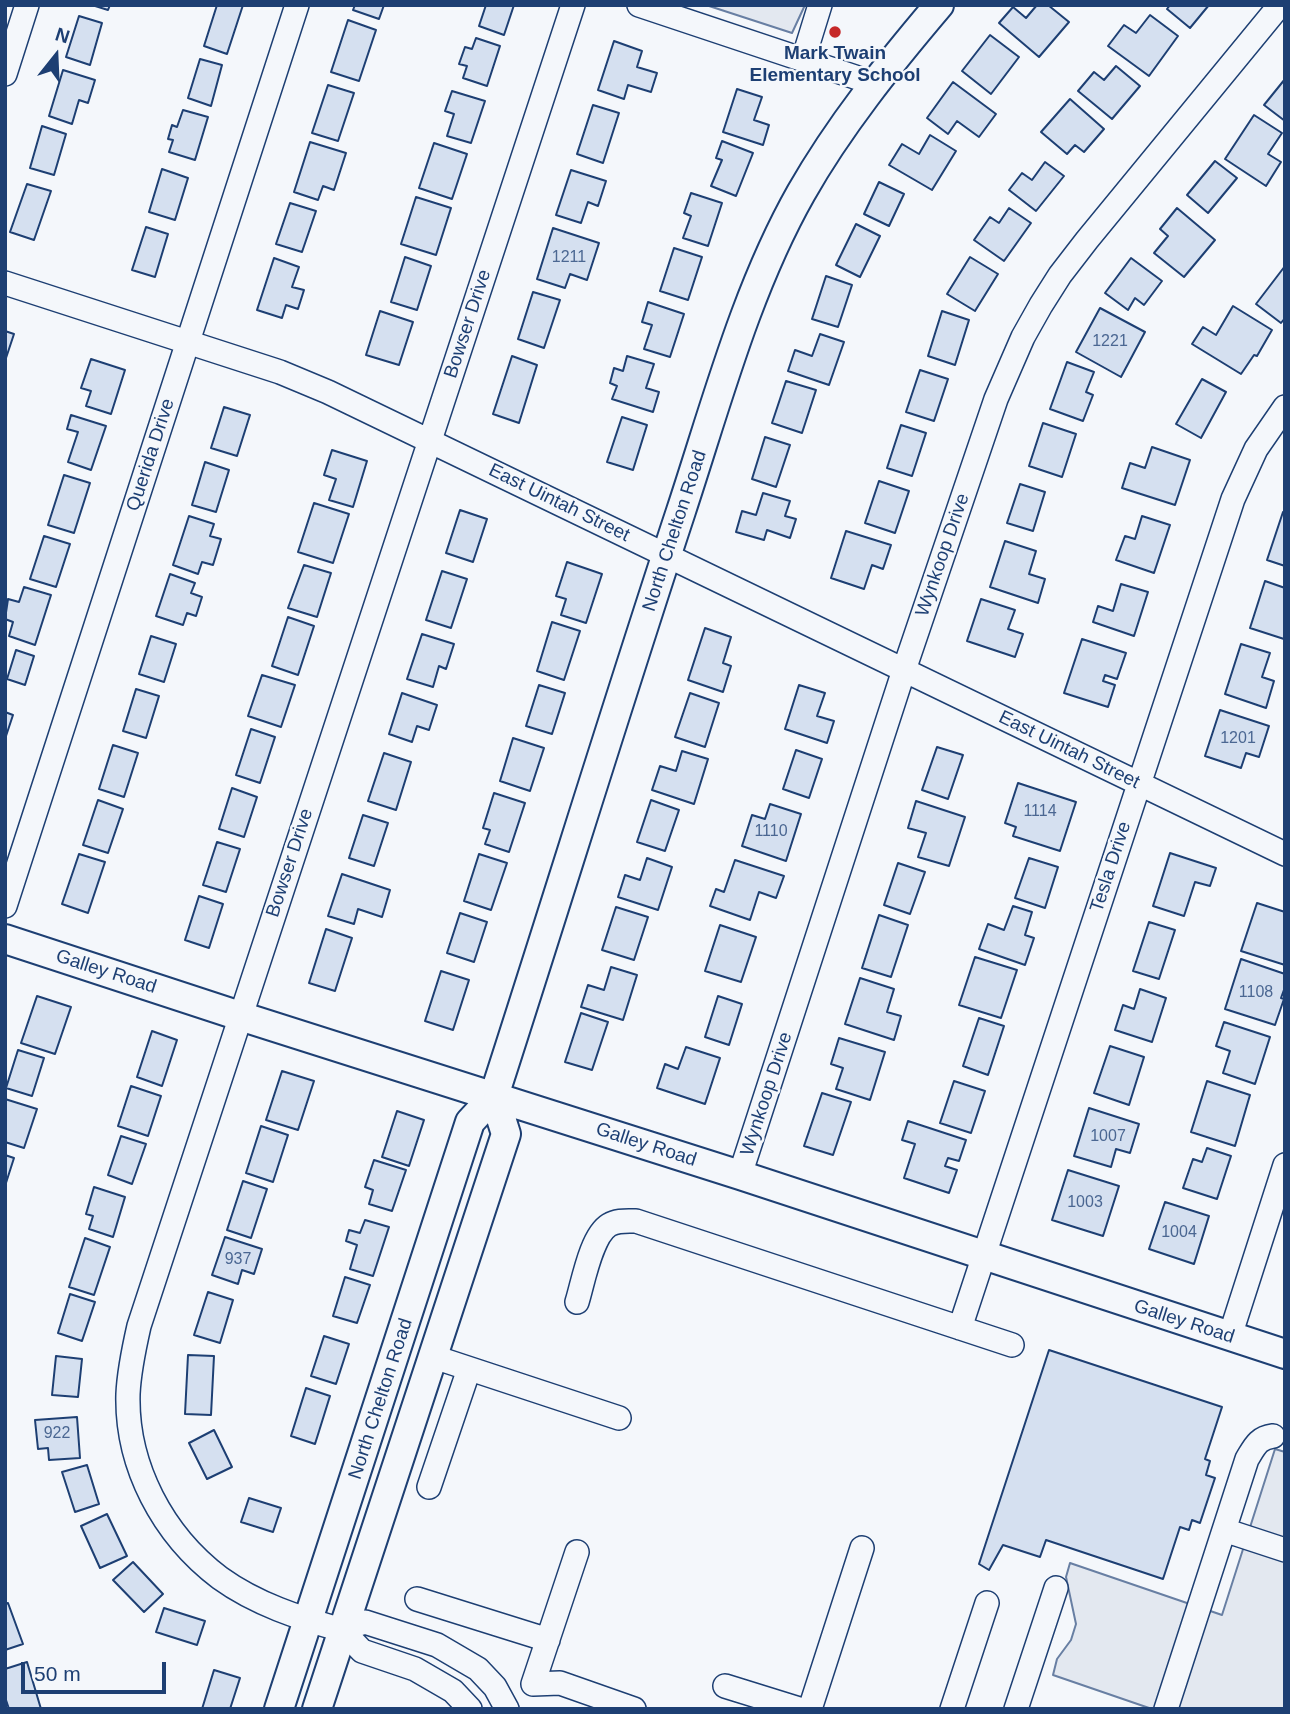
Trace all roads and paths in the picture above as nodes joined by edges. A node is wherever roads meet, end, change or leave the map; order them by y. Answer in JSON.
{"nodes":[{"id":1,"x":27,"y":5,"type":"edge"},
{"id":2,"x":297,"y":5,"type":"edge"},
{"id":3,"x":573,"y":5,"type":"edge"},
{"id":4,"x":639,"y":5,"type":"edge"},
{"id":5,"x":820,"y":5,"type":"edge"},
{"id":6,"x":939,"y":5,"type":"edge"},
{"id":7,"x":1280,"y":5,"type":"edge"},
{"id":8,"x":803,"y":60,"type":"junction"},
{"id":9,"x":5,"y":74,"type":"edge"},
{"id":10,"x":876,"y":84,"type":"junction"},
{"id":11,"x":5,"y":284,"type":"edge"},
{"id":12,"x":188,"y":341,"type":"junction"},
{"id":13,"x":1285,"y":407,"type":"edge"},
{"id":14,"x":429,"y":441,"type":"junction"},
{"id":15,"x":666,"y":556,"type":"junction"},
{"id":16,"x":904,"y":670,"type":"junction"},
{"id":17,"x":1138,"y":784,"type":"junction"},
{"id":18,"x":1285,"y":855,"type":"edge"},
{"id":19,"x":5,"y":906,"type":"edge"},
{"id":20,"x":5,"y":939,"type":"edge"},
{"id":21,"x":240,"y":1016,"type":"junction"},
{"id":22,"x":494,"y":1096,"type":"junction"},
{"id":23,"x":1285,"y":1165,"type":"edge"},
{"id":24,"x":740,"y":1175,"type":"junction"},
{"id":25,"x":985,"y":1257,"type":"junction"},
{"id":26,"x":577,"y":1303,"type":"dead end"},
{"id":27,"x":960,"y":1328,"type":"junction"},
{"id":28,"x":1230,"y":1336,"type":"junction"},
{"id":29,"x":1012,"y":1345,"type":"dead end"},
{"id":30,"x":1285,"y":1354,"type":"edge"},
{"id":31,"x":434,"y":1357,"type":"junction"},
{"id":32,"x":469,"y":1369,"type":"junction"},
{"id":33,"x":619,"y":1418,"type":"dead end"},
{"id":34,"x":1273,"y":1436,"type":"dead end"},
{"id":35,"x":429,"y":1488,"type":"dead end"},
{"id":36,"x":1224,"y":1530,"type":"junction"},
{"id":37,"x":862,"y":1548,"type":"dead end"},
{"id":38,"x":1285,"y":1550,"type":"edge"},
{"id":39,"x":577,"y":1552,"type":"dead end"},
{"id":40,"x":1056,"y":1588,"type":"dead end"},
{"id":41,"x":417,"y":1599,"type":"dead end"},
{"id":42,"x":987,"y":1603,"type":"dead end"},
{"id":43,"x":309,"y":1621,"type":"junction"},
{"id":44,"x":342,"y":1630,"type":"junction"},
{"id":45,"x":548,"y":1640,"type":"junction"},
{"id":46,"x":533,"y":1684,"type":"junction"},
{"id":47,"x":725,"y":1686,"type":"dead end"},
{"id":48,"x":507,"y":1707,"type":"edge"},
{"id":49,"x":279,"y":1709,"type":"edge"},
{"id":50,"x":317,"y":1709,"type":"edge"},
{"id":51,"x":470,"y":1709,"type":"edge"},
{"id":52,"x":634,"y":1709,"type":"edge"},
{"id":53,"x":799,"y":1709,"type":"edge"},
{"id":54,"x":810,"y":1709,"type":"edge"},
{"id":55,"x":952,"y":1709,"type":"edge"},
{"id":56,"x":1016,"y":1709,"type":"edge"},
{"id":57,"x":1166,"y":1709,"type":"edge"}],
"edges":[{"from":1,"to":9,"type":"street"},
{"from":2,"to":12,"type":"street","name":"Querida Drive"},
{"from":3,"to":14,"type":"street","name":"Bowser Drive"},
{"from":4,"to":8,"type":"street"},
{"from":5,"to":8,"type":"street"},
{"from":6,"to":10,"type":"main road","name":"North Chelton Road"},
{"from":7,"to":16,"type":"street","name":"Wynkoop Drive"},
{"from":8,"to":10,"type":"street"},
{"from":10,"to":15,"type":"main road","name":"North Chelton Road"},
{"from":11,"to":12,"type":"street","name":"East Uintah Street"},
{"from":12,"to":14,"type":"street","name":"East Uintah Street"},
{"from":12,"to":19,"type":"street","name":"Querida Drive"},
{"from":13,"to":17,"type":"street","name":"Tesla Drive"},
{"from":14,"to":15,"type":"street","name":"East Uintah Street"},
{"from":14,"to":21,"type":"street","name":"Bowser Drive"},
{"from":15,"to":16,"type":"street","name":"East Uintah Street"},
{"from":15,"to":22,"type":"main road","name":"North Chelton Road"},
{"from":16,"to":17,"type":"street","name":"East Uintah Street"},
{"from":16,"to":24,"type":"street","name":"Wynkoop Drive"},
{"from":17,"to":18,"type":"street","name":"East Uintah Street"},
{"from":17,"to":25,"type":"street","name":"Tesla Drive"},
{"from":20,"to":21,"type":"main road","name":"Galley Road"},
{"from":21,"to":22,"type":"main road","name":"Galley Road"},
{"from":21,"to":43,"type":"street","name":"Bowser Drive"},
{"from":22,"to":24,"type":"main road","name":"Galley Road"},
{"from":22,"to":31,"type":"main road","name":"North Chelton Road"},
{"from":22,"to":43,"type":"main road","name":"North Chelton Road"},
{"from":23,"to":28,"type":"street"},
{"from":24,"to":25,"type":"main road","name":"Galley Road"},
{"from":25,"to":27,"type":"street","name":"Tesla Drive"},
{"from":25,"to":28,"type":"main road","name":"Galley Road"},
{"from":26,"to":27,"type":"street"},
{"from":27,"to":29,"type":"street"},
{"from":28,"to":30,"type":"main road","name":"Galley Road"},
{"from":31,"to":32,"type":"street"},
{"from":31,"to":44,"type":"main road","name":"North Chelton Road"},
{"from":32,"to":33,"type":"street"},
{"from":32,"to":35,"type":"street"},
{"from":34,"to":36,"type":"street"},
{"from":36,"to":38,"type":"street"},
{"from":36,"to":57,"type":"street"},
{"from":37,"to":54,"type":"street"},
{"from":39,"to":45,"type":"street"},
{"from":40,"to":56,"type":"street"},
{"from":41,"to":45,"type":"street"},
{"from":42,"to":55,"type":"street"},
{"from":43,"to":44,"type":"street","name":"Bowser Drive"},
{"from":43,"to":49,"type":"main road","name":"North Chelton Road"},
{"from":44,"to":48,"type":"street"},
{"from":44,"to":50,"type":"main road","name":"North Chelton Road"},
{"from":44,"to":51,"type":"street"},
{"from":45,"to":46,"type":"street"},
{"from":46,"to":48,"type":"street"},
{"from":46,"to":52,"type":"street"},
{"from":47,"to":53,"type":"street"},
{"from":48,"to":51,"type":"street"}]}
